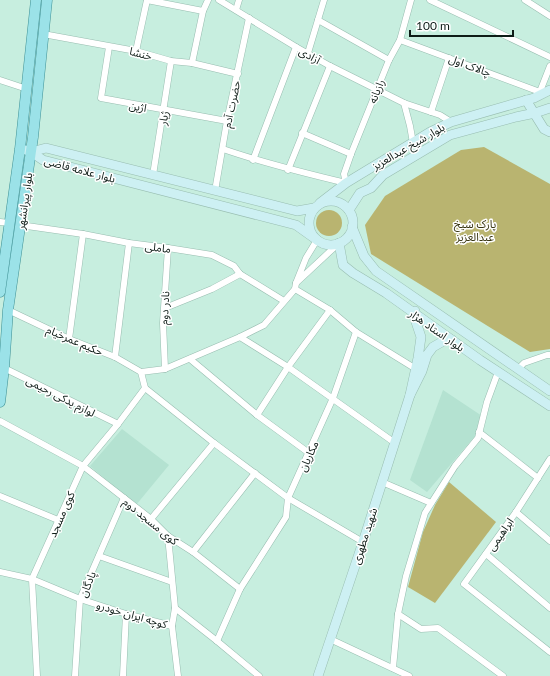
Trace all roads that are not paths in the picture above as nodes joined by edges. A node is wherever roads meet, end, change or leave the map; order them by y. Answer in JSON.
{"nodes":[{"id":1,"x":36,"y":0,"type":"edge"},
{"id":2,"x":48,"y":0,"type":"edge"},
{"id":3,"x":147,"y":0,"type":"edge"},
{"id":4,"x":208,"y":0,"type":"edge"},
{"id":5,"x":219,"y":0,"type":"edge"},
{"id":6,"x":239,"y":0,"type":"edge"},
{"id":7,"x":324,"y":0,"type":"edge"},
{"id":8,"x":411,"y":0,"type":"edge"},
{"id":9,"x":430,"y":0,"type":"edge"},
{"id":10,"x":525,"y":0,"type":"edge"},
{"id":11,"x":236,"y":10,"type":"junction"},
{"id":12,"x":203,"y":11,"type":"junction"},
{"id":13,"x":550,"y":16,"type":"edge"},
{"id":14,"x":249,"y":18,"type":"junction"},
{"id":15,"x":318,"y":20,"type":"junction"},
{"id":16,"x":43,"y":34,"type":"junction"},
{"id":17,"x":400,"y":40,"type":"junction"},
{"id":18,"x":109,"y":46,"type":"junction"},
{"id":19,"x":296,"y":47,"type":"junction"},
{"id":20,"x":136,"y":51,"type":"junction"},
{"id":21,"x":308,"y":53,"type":"junction"},
{"id":22,"x":550,"y":57,"type":"edge"},
{"id":23,"x":449,"y":58,"type":"junction"},
{"id":24,"x":389,"y":60,"type":"junction"},
{"id":25,"x":171,"y":61,"type":"junction"},
{"id":26,"x":192,"y":63,"type":"junction"},
{"id":27,"x":330,"y":66,"type":"junction"},
{"id":28,"x":550,"y":66,"type":"edge"},
{"id":29,"x":238,"y":74,"type":"junction"},
{"id":30,"x":0,"y":80,"type":"edge"},
{"id":31,"x":27,"y":89,"type":"junction"},
{"id":32,"x":377,"y":90,"type":"junction"},
{"id":33,"x":550,"y":90,"type":"edge"},
{"id":34,"x":539,"y":94,"type":"junction"},
{"id":35,"x":526,"y":100,"type":"junction"},
{"id":36,"x":404,"y":103,"type":"junction"},
{"id":37,"x":550,"y":108,"type":"edge"},
{"id":38,"x":164,"y":110,"type":"junction"},
{"id":39,"x":431,"y":112,"type":"junction"},
{"id":40,"x":535,"y":113,"type":"junction"},
{"id":41,"x":227,"y":121,"type":"junction"},
{"id":42,"x":451,"y":122,"type":"junction"},
{"id":43,"x":550,"y":132,"type":"edge"},
{"id":44,"x":302,"y":133,"type":"junction"},
{"id":45,"x":413,"y":143,"type":"junction"},
{"id":46,"x":20,"y":149,"type":"junction"},
{"id":47,"x":223,"y":149,"type":"junction"},
{"id":48,"x":31,"y":152,"type":"junction"},
{"id":49,"x":351,"y":154,"type":"junction"},
{"id":50,"x":253,"y":160,"type":"junction"},
{"id":51,"x":288,"y":170,"type":"junction"},
{"id":52,"x":153,"y":175,"type":"junction"},
{"id":53,"x":346,"y":183,"type":"junction"},
{"id":54,"x":215,"y":191,"type":"junction"},
{"id":55,"x":317,"y":206,"type":"junction"},
{"id":56,"x":349,"y":210,"type":"junction"},
{"id":57,"x":4,"y":222,"type":"edge"},
{"id":58,"x":20,"y":225,"type":"junction"},
{"id":59,"x":352,"y":227,"type":"junction"},
{"id":60,"x":83,"y":234,"type":"junction"},
{"id":61,"x":316,"y":240,"type":"junction"},
{"id":62,"x":129,"y":243,"type":"junction"},
{"id":63,"x":339,"y":243,"type":"junction"},
{"id":64,"x":168,"y":248,"type":"junction"},
{"id":65,"x":240,"y":274,"type":"junction"},
{"id":66,"x":295,"y":286,"type":"junction"},
{"id":67,"x":0,"y":293,"type":"edge"},
{"id":68,"x":10,"y":294,"type":"junction"},
{"id":69,"x":284,"y":301,"type":"junction"},
{"id":70,"x":421,"y":302,"type":"junction"},
{"id":71,"x":164,"y":308,"type":"junction"},
{"id":72,"x":8,"y":310,"type":"junction"},
{"id":73,"x":330,"y":310,"type":"junction"},
{"id":74,"x":413,"y":313,"type":"junction"},
{"id":75,"x":442,"y":317,"type":"junction"},
{"id":76,"x":356,"y":332,"type":"junction"},
{"id":77,"x":442,"y":333,"type":"junction"},
{"id":78,"x":240,"y":337,"type":"junction"},
{"id":79,"x":69,"y":339,"type":"junction"},
{"id":80,"x":452,"y":340,"type":"junction"},
{"id":81,"x":433,"y":347,"type":"junction"},
{"id":82,"x":550,"y":355,"type":"edge"},
{"id":83,"x":115,"y":357,"type":"junction"},
{"id":84,"x":190,"y":359,"type":"junction"},
{"id":85,"x":506,"y":361,"type":"junction"},
{"id":86,"x":288,"y":367,"type":"junction"},
{"id":87,"x":4,"y":368,"type":"junction"},
{"id":88,"x":165,"y":369,"type":"junction"},
{"id":89,"x":416,"y":369,"type":"junction"},
{"id":90,"x":518,"y":369,"type":"junction"},
{"id":91,"x":141,"y":372,"type":"junction"},
{"id":92,"x":498,"y":372,"type":"junction"},
{"id":93,"x":145,"y":388,"type":"junction"},
{"id":94,"x":550,"y":391,"type":"edge"},
{"id":95,"x":410,"y":395,"type":"junction"},
{"id":96,"x":333,"y":398,"type":"junction"},
{"id":97,"x":0,"y":402,"type":"edge"},
{"id":98,"x":550,"y":406,"type":"edge"},
{"id":99,"x":256,"y":415,"type":"junction"},
{"id":100,"x":0,"y":421,"type":"edge"},
{"id":101,"x":118,"y":424,"type":"junction"},
{"id":102,"x":480,"y":432,"type":"junction"},
{"id":103,"x":214,"y":443,"type":"junction"},
{"id":104,"x":395,"y":443,"type":"junction"},
{"id":105,"x":309,"y":453,"type":"junction"},
{"id":106,"x":550,"y":459,"type":"edge"},
{"id":107,"x":83,"y":466,"type":"junction"},
{"id":108,"x":255,"y":473,"type":"junction"},
{"id":109,"x":538,"y":478,"type":"junction"},
{"id":110,"x":382,"y":482,"type":"junction"},
{"id":111,"x":0,"y":496,"type":"edge"},
{"id":112,"x":124,"y":498,"type":"junction"},
{"id":113,"x":288,"y":498,"type":"junction"},
{"id":114,"x":431,"y":503,"type":"junction"},
{"id":115,"x":516,"y":512,"type":"junction"},
{"id":116,"x":151,"y":519,"type":"junction"},
{"id":117,"x":58,"y":520,"type":"junction"},
{"id":118,"x":168,"y":536,"type":"junction"},
{"id":119,"x":550,"y":541,"type":"edge"},
{"id":120,"x":363,"y":542,"type":"junction"},
{"id":121,"x":193,"y":552,"type":"junction"},
{"id":122,"x":486,"y":554,"type":"junction"},
{"id":123,"x":99,"y":556,"type":"junction"},
{"id":124,"x":0,"y":572,"type":"edge"},
{"id":125,"x":32,"y":579,"type":"junction"},
{"id":126,"x":172,"y":582,"type":"junction"},
{"id":127,"x":240,"y":589,"type":"junction"},
{"id":128,"x":80,"y":599,"type":"junction"},
{"id":129,"x":174,"y":608,"type":"junction"},
{"id":130,"x":550,"y":608,"type":"edge"},
{"id":131,"x":126,"y":614,"type":"junction"},
{"id":132,"x":398,"y":614,"type":"junction"},
{"id":133,"x":172,"y":626,"type":"junction"},
{"id":134,"x":330,"y":639,"type":"junction"},
{"id":135,"x":217,"y":641,"type":"junction"},
{"id":136,"x":550,"y":652,"type":"edge"},
{"id":137,"x":393,"y":668,"type":"junction"},
{"id":138,"x":37,"y":676,"type":"edge"},
{"id":139,"x":75,"y":676,"type":"edge"},
{"id":140,"x":123,"y":676,"type":"edge"},
{"id":141,"x":178,"y":676,"type":"edge"},
{"id":142,"x":259,"y":676,"type":"edge"},
{"id":143,"x":318,"y":676,"type":"edge"},
{"id":144,"x":409,"y":676,"type":"edge"},
{"id":145,"x":503,"y":676,"type":"edge"}],
"edges":[{"from":1,"to":31,"type":"main road","name":"بلوار پیرانشهر"},
{"from":2,"to":16,"type":"main road","name":"بلوار پیرانشهر"},
{"from":3,"to":12,"type":"street"},
{"from":3,"to":20,"type":"street"},
{"from":4,"to":12,"type":"street"},
{"from":5,"to":11,"type":"street","name":"آزادی"},
{"from":6,"to":11,"type":"street"},
{"from":7,"to":15,"type":"street"},
{"from":8,"to":17,"type":"street","name":"رازیانه"},
{"from":9,"to":22,"type":"street"},
{"from":10,"to":13,"type":"street"},
{"from":11,"to":14,"type":"street","name":"آزادی"},
{"from":12,"to":26,"type":"street"},
{"from":14,"to":19,"type":"street","name":"آزادی"},
{"from":14,"to":29,"type":"street","name":"حضرت آدم"},
{"from":15,"to":21,"type":"street"},
{"from":15,"to":24,"type":"street"},
{"from":16,"to":18,"type":"street","name":"خنشا"},
{"from":16,"to":48,"type":"main road","name":"بلوار پیرانشهر"},
{"from":17,"to":23,"type":"street","name":"چالاک اول"},
{"from":17,"to":24,"type":"street","name":"رازیانه"},
{"from":18,"to":20,"type":"street","name":"خنشا"},
{"from":18,"to":38,"type":"street","name":"اژین"},
{"from":19,"to":21,"type":"street","name":"آزادی"},
{"from":19,"to":50,"type":"street"},
{"from":20,"to":25,"type":"street","name":"خنشا"},
{"from":21,"to":27,"type":"street","name":"آزادی"},
{"from":23,"to":34,"type":"street","name":"چالاک اول"},
{"from":23,"to":39,"type":"street"},
{"from":24,"to":32,"type":"street","name":"رازیانه"},
{"from":25,"to":26,"type":"street","name":"خنشا"},
{"from":25,"to":38,"type":"street","name":"ژیار"},
{"from":26,"to":29,"type":"street","name":"خنشا"},
{"from":27,"to":32,"type":"street","name":"آزادی"},
{"from":27,"to":44,"type":"street"},
{"from":28,"to":34,"type":"street"},
{"from":29,"to":41,"type":"street","name":"حضرت آدم"},
{"from":30,"to":31,"type":"street"},
{"from":31,"to":46,"type":"main road","name":"بلوار پیرانشهر"},
{"from":32,"to":36,"type":"street","name":"آزادی"},
{"from":32,"to":49,"type":"street","name":"رازیانه"},
{"from":33,"to":34,"type":"main road","name":"بلوار شیخ عبدالعزیز"},
{"from":34,"to":35,"type":"main road","name":"بلوار شیخ عبدالعزیز"},
{"from":35,"to":40,"type":"main road"},
{"from":35,"to":42,"type":"main road","name":"بلوار شیخ عبدالعزیز"},
{"from":36,"to":39,"type":"street","name":"آزادی"},
{"from":36,"to":45,"type":"street"},
{"from":37,"to":40,"type":"main road","name":"بلوار شیخ عبدالعزیز"},
{"from":38,"to":41,"type":"street","name":"اژین"},
{"from":38,"to":52,"type":"street","name":"ژیار"},
{"from":39,"to":42,"type":"street","name":"آزادی"},
{"from":40,"to":43,"type":"main road"},
{"from":40,"to":56,"type":"main road","name":"بلوار شیخ عبدالعزیز"},
{"from":41,"to":47,"type":"street","name":"حضرت آدم"},
{"from":42,"to":45,"type":"main road","name":"بلوار شیخ عبدالعزیز"},
{"from":44,"to":49,"type":"street"},
{"from":44,"to":51,"type":"street"},
{"from":45,"to":53,"type":"main road","name":"بلوار شیخ عبدالعزیز"},
{"from":46,"to":48,"type":"main road"},
{"from":46,"to":57,"type":"main road","name":"بلوار پیرانشهر"},
{"from":47,"to":50,"type":"street"},
{"from":47,"to":54,"type":"street","name":"حضرت آدم"},
{"from":48,"to":52,"type":"main road","name":"بلوار علامه قاضی"},
{"from":48,"to":58,"type":"main road","name":"بلوار پیرانشهر"},
{"from":48,"to":61,"type":"main road","name":"بلوار علامه قاضی"},
{"from":49,"to":53,"type":"street","name":"رازیانه"},
{"from":50,"to":51,"type":"street"},
{"from":51,"to":53,"type":"street"},
{"from":52,"to":54,"type":"main road","name":"بلوار علامه قاضی"},
{"from":53,"to":55,"type":"main road","name":"بلوار شیخ عبدالعزیز"},
{"from":54,"to":55,"type":"main road","name":"بلوار علامه قاضی"},
{"from":55,"to":56,"type":"main road"},
{"from":55,"to":61,"type":"main road"},
{"from":56,"to":59,"type":"main road"},
{"from":57,"to":67,"type":"main road","name":"بلوار پیرانشهر"},
{"from":58,"to":60,"type":"street","name":"ماملی"},
{"from":58,"to":68,"type":"main road","name":"بلوار پیرانشهر"},
{"from":59,"to":63,"type":"main road"},
{"from":59,"to":70,"type":"main road","name":"بلوار استاد هژار"},
{"from":60,"to":62,"type":"street","name":"ماملی"},
{"from":60,"to":79,"type":"street"},
{"from":61,"to":63,"type":"main road"},
{"from":61,"to":66,"type":"street"},
{"from":62,"to":64,"type":"street","name":"ماملی"},
{"from":62,"to":83,"type":"street"},
{"from":63,"to":66,"type":"street"},
{"from":63,"to":74,"type":"main road","name":"بلوار استاد هژار"},
{"from":64,"to":65,"type":"street","name":"ماملی"},
{"from":64,"to":71,"type":"street","name":"نادر دوم"},
{"from":65,"to":69,"type":"street","name":"ماملی"},
{"from":65,"to":71,"type":"street"},
{"from":66,"to":69,"type":"street"},
{"from":66,"to":73,"type":"street"},
{"from":67,"to":68,"type":"main road"},
{"from":68,"to":72,"type":"main road","name":"بلوار پیرانشهر"},
{"from":69,"to":78,"type":"street"},
{"from":70,"to":74,"type":"main road"},
{"from":70,"to":75,"type":"main road","name":"بلوار استاد هژار"},
{"from":71,"to":88,"type":"street","name":"نادر دوم"},
{"from":72,"to":79,"type":"street","name":"حکیم عمرخیام"},
{"from":72,"to":87,"type":"main road","name":"بلوار پیرانشهر"},
{"from":73,"to":76,"type":"street"},
{"from":73,"to":86,"type":"street"},
{"from":74,"to":77,"type":"main road","name":"بلوار استاد هژار"},
{"from":74,"to":89,"type":"main road"},
{"from":75,"to":77,"type":"main road"},
{"from":75,"to":85,"type":"main road","name":"بلوار استاد هژار"},
{"from":76,"to":89,"type":"street"},
{"from":76,"to":96,"type":"street","name":"مکاریان"},
{"from":77,"to":80,"type":"main road","name":"بلوار استاد هژار"},
{"from":77,"to":81,"type":"main road"},
{"from":78,"to":84,"type":"street"},
{"from":78,"to":86,"type":"street"},
{"from":79,"to":83,"type":"street","name":"حکیم عمرخیام"},
{"from":80,"to":81,"type":"main road"},
{"from":80,"to":92,"type":"main road","name":"بلوار استاد هژار"},
{"from":81,"to":95,"type":"main road"},
{"from":82,"to":90,"type":"street"},
{"from":83,"to":91,"type":"street","name":"حکیم عمرخیام"},
{"from":84,"to":88,"type":"street"},
{"from":84,"to":99,"type":"street"},
{"from":85,"to":90,"type":"main road","name":"بلوار استاد هژار"},
{"from":85,"to":92,"type":"main road"},
{"from":86,"to":96,"type":"street"},
{"from":86,"to":99,"type":"street"},
{"from":87,"to":97,"type":"main road","name":"بلوار پیرانشهر"},
{"from":87,"to":101,"type":"street","name":"لوازم یدکی رحیمی"},
{"from":88,"to":91,"type":"street"},
{"from":89,"to":95,"type":"main road"},
{"from":90,"to":94,"type":"main road","name":"بلوار استاد هژار"},
{"from":91,"to":93,"type":"street"},
{"from":92,"to":98,"type":"main road","name":"بلوار استاد هژار"},
{"from":92,"to":102,"type":"street"},
{"from":93,"to":101,"type":"street","name":"کوی مسجد"},
{"from":93,"to":103,"type":"street"},
{"from":95,"to":104,"type":"main road","name":"شهید مطهری"},
{"from":96,"to":104,"type":"street"},
{"from":96,"to":105,"type":"street","name":"مکاریان"},
{"from":99,"to":105,"type":"street"},
{"from":100,"to":107,"type":"street","name":"کوی مسجد دوم"},
{"from":101,"to":107,"type":"street","name":"کوی مسجد"},
{"from":102,"to":109,"type":"street"},
{"from":102,"to":114,"type":"street"},
{"from":103,"to":108,"type":"street"},
{"from":103,"to":116,"type":"street"},
{"from":104,"to":110,"type":"main road","name":"شهید مطهری"},
{"from":105,"to":113,"type":"street","name":"مکاریان"},
{"from":106,"to":109,"type":"street"},
{"from":107,"to":112,"type":"street","name":"کوی مسجد دوم"},
{"from":107,"to":117,"type":"street","name":"کوی مسجد"},
{"from":108,"to":113,"type":"street"},
{"from":108,"to":121,"type":"street"},
{"from":109,"to":115,"type":"street"},
{"from":110,"to":114,"type":"street"},
{"from":110,"to":120,"type":"main road","name":"شهید مطهری"},
{"from":111,"to":117,"type":"street"},
{"from":112,"to":116,"type":"street","name":"کوی مسجد دوم"},
{"from":112,"to":123,"type":"street","name":"پادگان"},
{"from":113,"to":120,"type":"street"},
{"from":113,"to":127,"type":"street","name":"مکاریان"},
{"from":114,"to":132,"type":"street"},
{"from":115,"to":119,"type":"street","name":"ابراهیمی"},
{"from":115,"to":122,"type":"street","name":"ابراهیمی"},
{"from":116,"to":118,"type":"street","name":"کوی مسجد دوم"},
{"from":117,"to":125,"type":"street","name":"کوی مسجد"},
{"from":118,"to":121,"type":"street","name":"کوی مسجد دوم"},
{"from":118,"to":126,"type":"street"},
{"from":120,"to":134,"type":"main road","name":"شهید مطهری"},
{"from":121,"to":127,"type":"street","name":"کوی مسجد دوم"},
{"from":122,"to":130,"type":"street","name":"ابراهیمی"},
{"from":122,"to":136,"type":"street","name":"ابراهیمی"},
{"from":123,"to":126,"type":"street"},
{"from":123,"to":128,"type":"street","name":"پادگان"},
{"from":124,"to":125,"type":"street","name":"کوچه ایران خودرو"},
{"from":125,"to":128,"type":"street","name":"کوچه ایران خودرو"},
{"from":125,"to":138,"type":"street","name":"کوی مسجد"},
{"from":126,"to":129,"type":"street"},
{"from":127,"to":135,"type":"street","name":"مکاریان"},
{"from":128,"to":131,"type":"street","name":"کوچه ایران خودرو"},
{"from":128,"to":139,"type":"street","name":"پادگان"},
{"from":129,"to":133,"type":"street"},
{"from":129,"to":135,"type":"street"},
{"from":131,"to":133,"type":"street","name":"کوچه ایران خودرو"},
{"from":131,"to":140,"type":"street"},
{"from":132,"to":137,"type":"street"},
{"from":132,"to":145,"type":"street"},
{"from":133,"to":141,"type":"street"},
{"from":134,"to":137,"type":"street"},
{"from":134,"to":143,"type":"main road","name":"شهید مطهری"},
{"from":135,"to":142,"type":"street"},
{"from":137,"to":144,"type":"street"}]}
